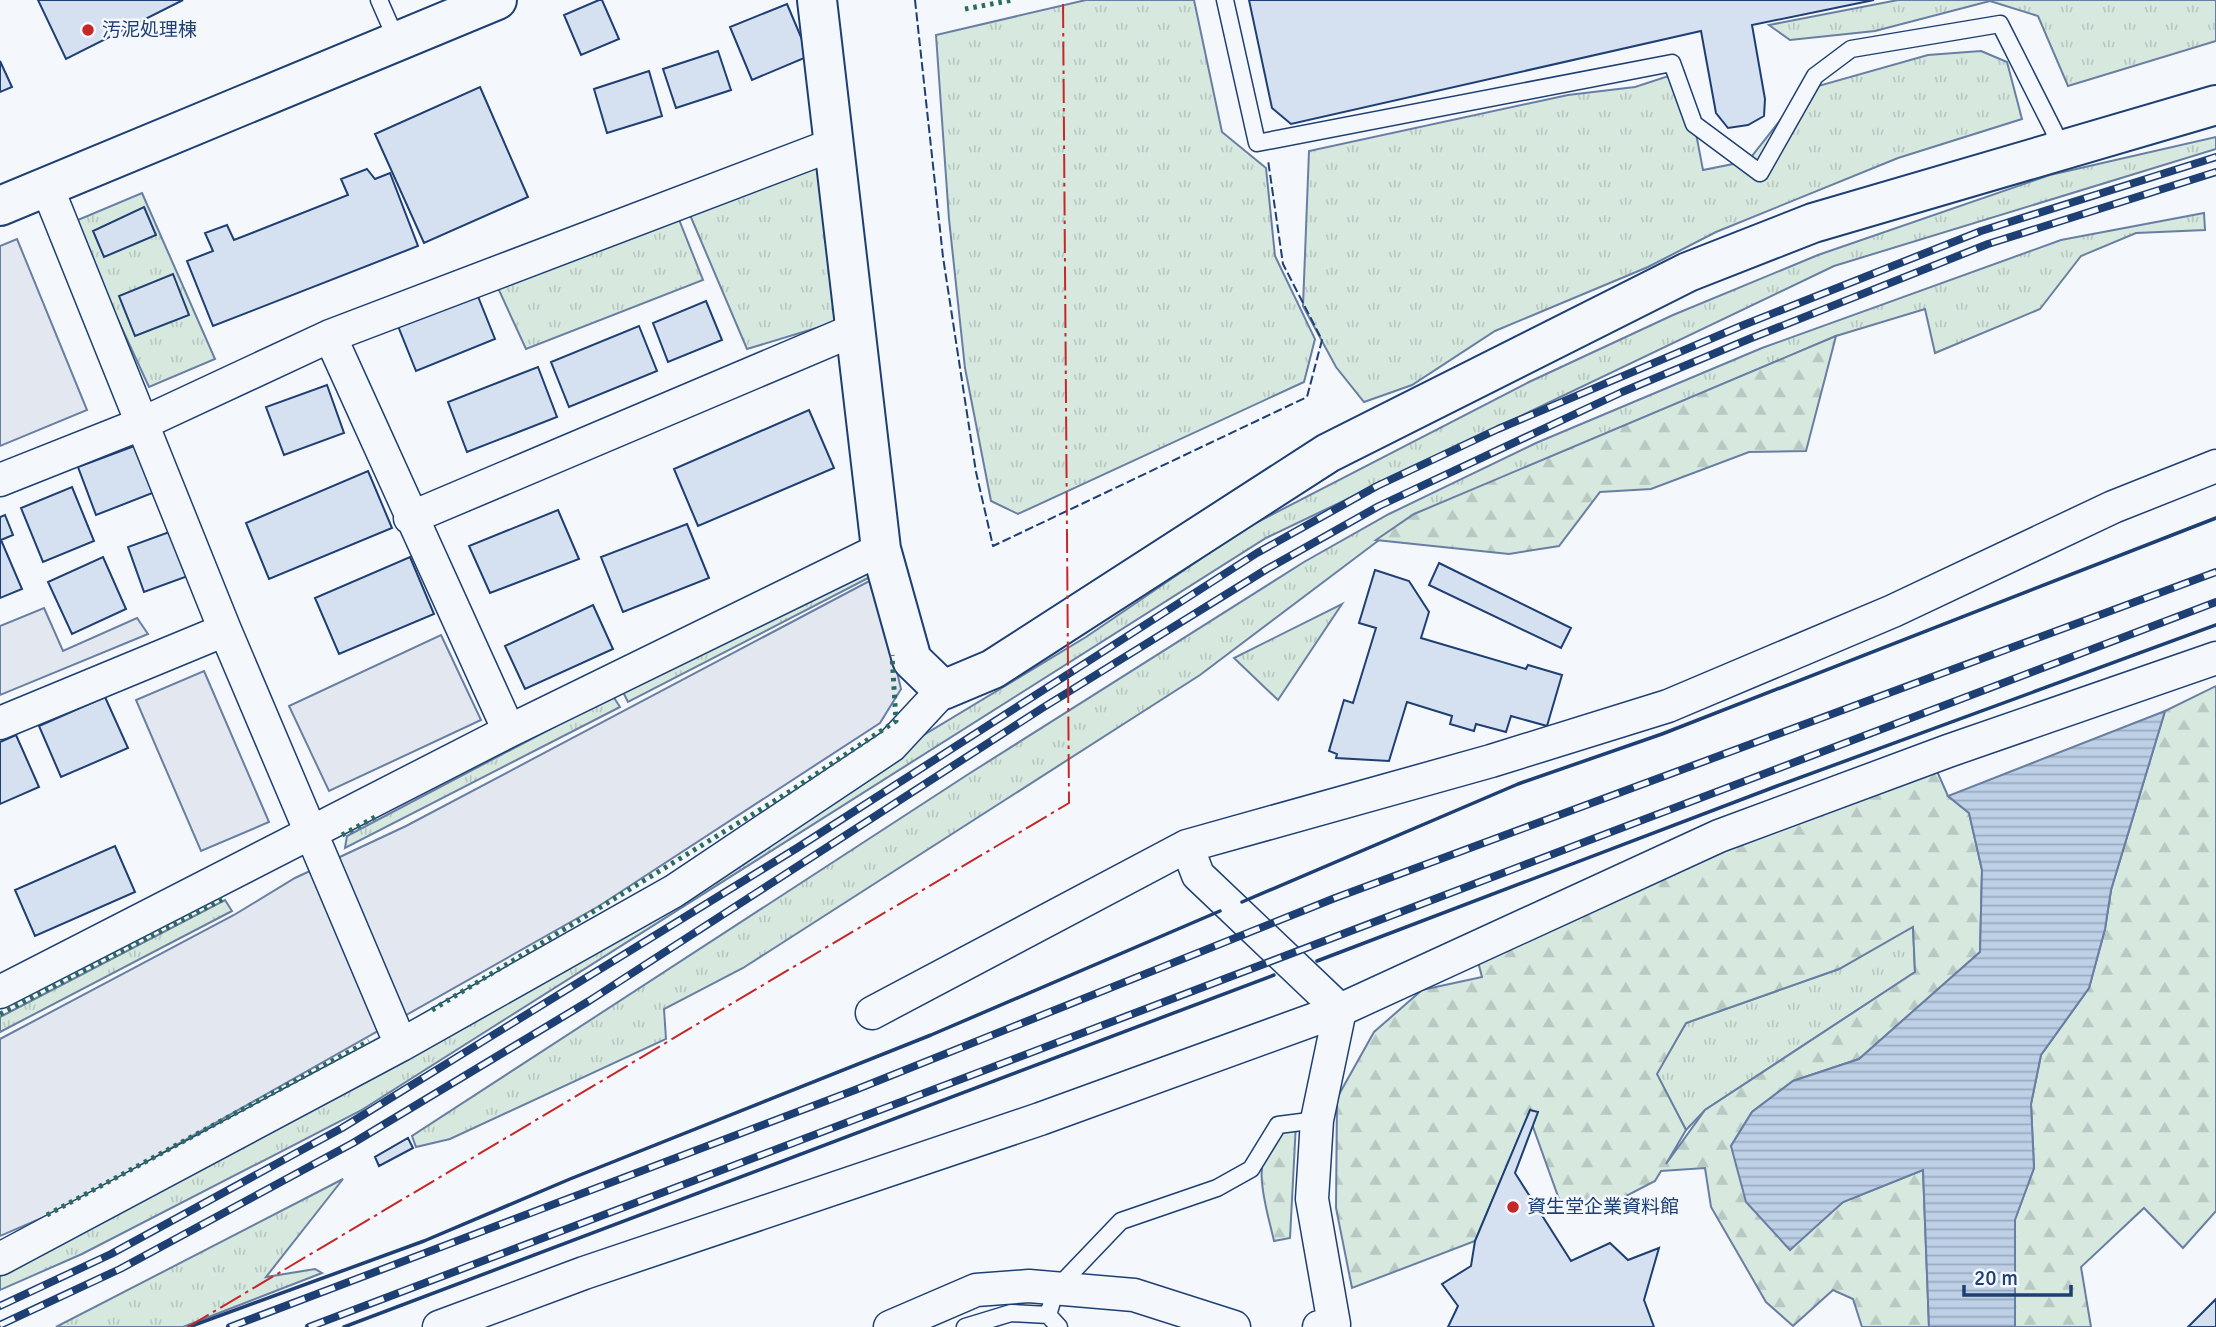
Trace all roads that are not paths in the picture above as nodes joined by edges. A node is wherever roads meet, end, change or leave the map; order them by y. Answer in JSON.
{"nodes":[{"id":1,"x":379,"y":0,"type":"edge"},
{"id":2,"x":496,"y":0,"type":"edge"},
{"id":3,"x":817,"y":0,"type":"edge"},
{"id":4,"x":1225,"y":0,"type":"edge"},
{"id":5,"x":397,"y":41,"type":"junction"},
{"id":6,"x":2216,"y":105,"type":"edge"},
{"id":7,"x":832,"y":145,"type":"junction"},
{"id":8,"x":2057,"y":151,"type":"junction"},
{"id":9,"x":47,"y":187,"type":"junction"},
{"id":10,"x":0,"y":206,"type":"edge"},
{"id":11,"x":853,"y":330,"type":"junction"},
{"id":12,"x":330,"y":336,"type":"junction"},
{"id":13,"x":141,"y":424,"type":"junction"},
{"id":14,"x":2216,"y":466,"type":"edge"},
{"id":15,"x":0,"y":480,"type":"edge"},
{"id":16,"x":410,"y":518,"type":"junction"},
{"id":17,"x":881,"y":548,"type":"junction"},
{"id":18,"x":225,"y":630,"type":"junction"},
{"id":19,"x":2216,"y":658,"type":"edge"},
{"id":20,"x":943,"y":690,"type":"junction"},
{"id":21,"x":0,"y":723,"type":"edge"},
{"id":22,"x":509,"y":731,"type":"junction"},
{"id":23,"x":312,"y":832,"type":"junction"},
{"id":24,"x":1187,"y":846,"type":"junction"},
{"id":25,"x":0,"y":992,"type":"edge"},
{"id":26,"x":1340,"y":1010,"type":"junction"},
{"id":27,"x":872,"y":1013,"type":"dead end"},
{"id":28,"x":401,"y":1045,"type":"junction"},
{"id":29,"x":1317,"y":1120,"type":"junction"},
{"id":30,"x":0,"y":1259,"type":"edge"},
{"id":31,"x":1054,"y":1310,"type":"edge"},
{"id":32,"x":439,"y":1327,"type":"edge"},
{"id":33,"x":890,"y":1327,"type":"edge"},
{"id":34,"x":965,"y":1327,"type":"edge"},
{"id":35,"x":1234,"y":1327,"type":"edge"},
{"id":36,"x":1319,"y":1327,"type":"edge"}],
"edges":[{"from":1,"to":5,"type":"lane"},
{"from":2,"to":5,"type":"street"},
{"from":3,"to":7,"type":"street"},
{"from":4,"to":8,"type":"lane"},
{"from":5,"to":9,"type":"street"},
{"from":6,"to":8,"type":"street"},
{"from":7,"to":11,"type":"street"},
{"from":7,"to":12,"type":"street"},
{"from":8,"to":20,"type":"street"},
{"from":9,"to":10,"type":"street"},
{"from":9,"to":13,"type":"street"},
{"from":11,"to":16,"type":"street"},
{"from":11,"to":17,"type":"street"},
{"from":12,"to":13,"type":"street"},
{"from":12,"to":16,"type":"street"},
{"from":13,"to":15,"type":"street"},
{"from":13,"to":18,"type":"street"},
{"from":14,"to":24,"type":"street"},
{"from":16,"to":22,"type":"street"},
{"from":17,"to":20,"type":"street"},
{"from":17,"to":22,"type":"street"},
{"from":18,"to":21,"type":"street"},
{"from":18,"to":23,"type":"street"},
{"from":19,"to":26,"type":"street"},
{"from":20,"to":28,"type":"street"},
{"from":22,"to":23,"type":"street"},
{"from":23,"to":25,"type":"street"},
{"from":23,"to":28,"type":"street"},
{"from":24,"to":26,"type":"street"},
{"from":24,"to":27,"type":"street"},
{"from":26,"to":29,"type":"street"},
{"from":26,"to":32,"type":"street"},
{"from":28,"to":30,"type":"street"},
{"from":29,"to":31,"type":"lane"},
{"from":29,"to":36,"type":"street"},
{"from":31,"to":33,"type":"street"},
{"from":31,"to":34,"type":"lane"},
{"from":31,"to":35,"type":"street"}]}
